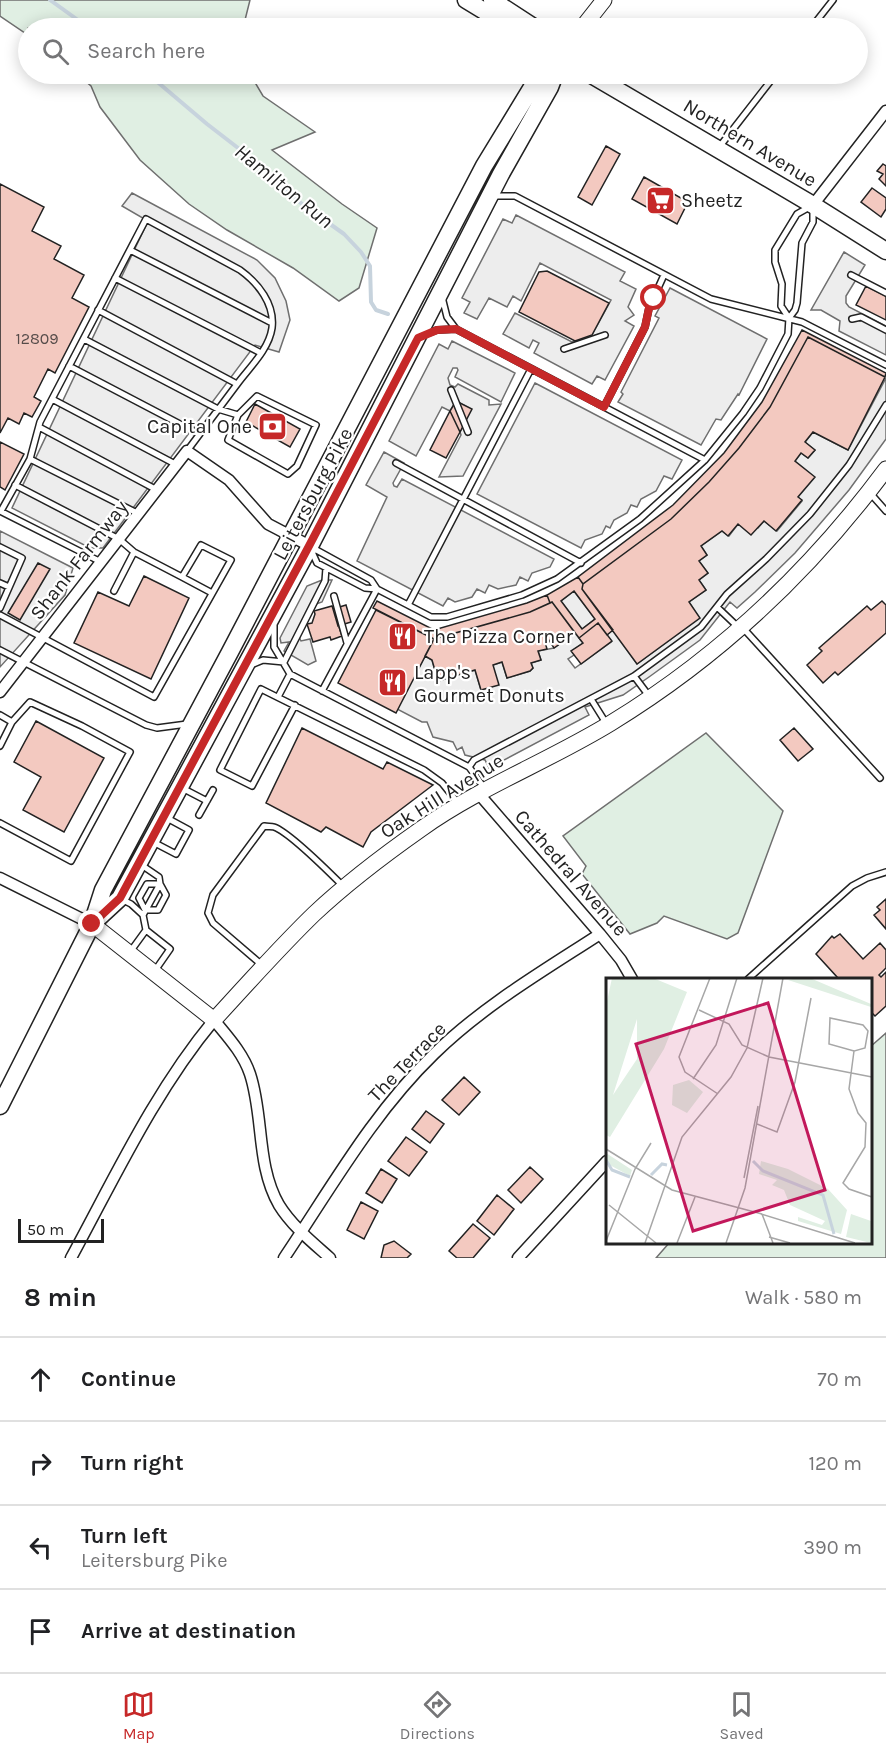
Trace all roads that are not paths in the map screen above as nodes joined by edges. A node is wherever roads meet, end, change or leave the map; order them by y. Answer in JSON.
{"nodes":[{"id":1,"x":604,"y":0,"type":"edge"},
{"id":2,"x":833,"y":0,"type":"edge"},
{"id":3,"x":479,"y":2,"type":"edge"},
{"id":4,"x":484,"y":18,"type":"edge"},
{"id":5,"x":499,"y":18,"type":"edge"},
{"id":6,"x":513,"y":18,"type":"edge"},
{"id":7,"x":590,"y":18,"type":"edge"},
{"id":8,"x":819,"y":18,"type":"edge"},
{"id":9,"x":523,"y":84,"type":"edge"},
{"id":10,"x":534,"y":84,"type":"edge"},
{"id":11,"x":551,"y":84,"type":"edge"},
{"id":12,"x":607,"y":84,"type":"edge"},
{"id":13,"x":768,"y":84,"type":"edge"},
{"id":14,"x":886,"y":111,"type":"edge"},
{"id":15,"x":718,"y":148,"type":"junction"},
{"id":16,"x":484,"y":166,"type":"junction"},
{"id":17,"x":489,"y":197,"type":"junction"},
{"id":18,"x":813,"y":205,"type":"junction"},
{"id":19,"x":130,"y":250,"type":"junction"},
{"id":20,"x":886,"y":251,"type":"edge"},
{"id":21,"x":851,"y":274,"type":"dead end"},
{"id":22,"x":664,"y":275,"type":"junction"},
{"id":23,"x":116,"y":278,"type":"junction"},
{"id":24,"x":441,"y":292,"type":"junction"},
{"id":25,"x":886,"y":293,"type":"edge"},
{"id":26,"x":98,"y":310,"type":"junction"},
{"id":27,"x":789,"y":318,"type":"junction"},
{"id":28,"x":852,"y":319,"type":"dead end"},
{"id":29,"x":272,"y":323,"type":"junction"},
{"id":30,"x":456,"y":329,"type":"junction"},
{"id":31,"x":886,"y":330,"type":"edge"},
{"id":32,"x":605,"y":335,"type":"dead end"},
{"id":33,"x":418,"y":338,"type":"junction"},
{"id":34,"x":84,"y":339,"type":"junction"},
{"id":35,"x":564,"y":349,"type":"dead end"},
{"id":36,"x":261,"y":353,"type":"junction"},
{"id":37,"x":886,"y":365,"type":"edge"},
{"id":38,"x":69,"y":366,"type":"junction"},
{"id":39,"x":531,"y":369,"type":"junction"},
{"id":40,"x":237,"y":384,"type":"junction"},
{"id":41,"x":451,"y":390,"type":"dead end"},
{"id":42,"x":52,"y":399,"type":"junction"},
{"id":43,"x":886,"y":405,"type":"edge"},
{"id":44,"x":604,"y":407,"type":"junction"},
{"id":45,"x":218,"y":409,"type":"junction"},
{"id":46,"x":238,"y":415,"type":"junction"},
{"id":47,"x":39,"y":427,"type":"junction"},
{"id":48,"x":468,"y":432,"type":"dead end"},
{"id":49,"x":199,"y":434,"type":"junction"},
{"id":50,"x":187,"y":451,"type":"junction"},
{"id":51,"x":30,"y":459,"type":"junction"},
{"id":52,"x":705,"y":460,"type":"junction"},
{"id":53,"x":396,"y":463,"type":"dead end"},
{"id":54,"x":177,"y":465,"type":"junction"},
{"id":55,"x":886,"y":469,"type":"edge"},
{"id":56,"x":15,"y":485,"type":"junction"},
{"id":57,"x":157,"y":490,"type":"junction"},
{"id":58,"x":869,"y":492,"type":"junction"},
{"id":59,"x":464,"y":499,"type":"junction"},
{"id":60,"x":0,"y":511,"type":"edge"},
{"id":61,"x":886,"y":511,"type":"edge"},
{"id":62,"x":139,"y":514,"type":"junction"},
{"id":63,"x":290,"y":536,"type":"junction"},
{"id":64,"x":119,"y":539,"type":"junction"},
{"id":65,"x":309,"y":546,"type":"junction"},
{"id":66,"x":0,"y":547,"type":"edge"},
{"id":67,"x":134,"y":552,"type":"junction"},
{"id":68,"x":101,"y":562,"type":"junction"},
{"id":69,"x":581,"y":563,"type":"junction"},
{"id":70,"x":326,"y":568,"type":"junction"},
{"id":71,"x":182,"y":577,"type":"junction"},
{"id":72,"x":0,"y":583,"type":"edge"},
{"id":73,"x":9,"y":587,"type":"junction"},
{"id":74,"x":377,"y":589,"type":"junction"},
{"id":75,"x":114,"y":591,"type":"dead end"},
{"id":76,"x":212,"y":593,"type":"junction"},
{"id":77,"x":334,"y":596,"type":"dead end"},
{"id":78,"x":408,"y":605,"type":"junction"},
{"id":79,"x":277,"y":606,"type":"junction"},
{"id":80,"x":717,"y":607,"type":"junction"},
{"id":81,"x":0,"y":608,"type":"edge"},
{"id":82,"x":0,"y":615,"type":"edge"},
{"id":83,"x":741,"y":628,"type":"junction"},
{"id":84,"x":41,"y":638,"type":"junction"},
{"id":85,"x":347,"y":643,"type":"junction"},
{"id":86,"x":0,"y":650,"type":"edge"},
{"id":87,"x":23,"y":661,"type":"junction"},
{"id":88,"x":284,"y":662,"type":"junction"},
{"id":89,"x":290,"y":674,"type":"junction"},
{"id":90,"x":238,"y":676,"type":"junction"},
{"id":91,"x":634,"y":676,"type":"junction"},
{"id":92,"x":322,"y":691,"type":"junction"},
{"id":93,"x":0,"y":692,"type":"edge"},
{"id":94,"x":278,"y":697,"type":"junction"},
{"id":95,"x":650,"y":698,"type":"junction"},
{"id":96,"x":591,"y":699,"type":"junction"},
{"id":97,"x":294,"y":705,"type":"junction"},
{"id":98,"x":0,"y":715,"type":"edge"},
{"id":99,"x":12,"y":722,"type":"junction"},
{"id":100,"x":191,"y":723,"type":"junction"},
{"id":101,"x":608,"y":725,"type":"junction"},
{"id":102,"x":0,"y":746,"type":"edge"},
{"id":103,"x":469,"y":767,"type":"junction"},
{"id":104,"x":880,"y":778,"type":"dead end"},
{"id":105,"x":180,"y":787,"type":"junction"},
{"id":106,"x":213,"y":790,"type":"dead end"},
{"id":107,"x":483,"y":792,"type":"junction"},
{"id":108,"x":207,"y":801,"type":"junction"},
{"id":109,"x":460,"y":806,"type":"junction"},
{"id":110,"x":199,"y":815,"type":"dead end"},
{"id":111,"x":164,"y":816,"type":"junction"},
{"id":112,"x":0,"y":823,"type":"edge"},
{"id":113,"x":151,"y":841,"type":"junction"},
{"id":114,"x":139,"y":864,"type":"junction"},
{"id":115,"x":886,"y":872,"type":"edge"},
{"id":116,"x":0,"y":878,"type":"edge"},
{"id":117,"x":160,"y":884,"type":"junction"},
{"id":118,"x":345,"y":888,"type":"junction"},
{"id":119,"x":120,"y":898,"type":"junction"},
{"id":120,"x":144,"y":913,"type":"junction"},
{"id":121,"x":92,"y":924,"type":"junction"},
{"id":122,"x":146,"y":930,"type":"junction"},
{"id":123,"x":600,"y":934,"type":"junction"},
{"id":124,"x":129,"y":953,"type":"junction"},
{"id":125,"x":263,"y":966,"type":"junction"},
{"id":126,"x":154,"y":972,"type":"junction"},
{"id":127,"x":631,"y":978,"type":"edge"},
{"id":128,"x":749,"y":978,"type":"edge"},
{"id":129,"x":214,"y":1020,"type":"junction"},
{"id":130,"x":0,"y":1106,"type":"edge"},
{"id":131,"x":606,"y":1162,"type":"edge"},
{"id":132,"x":301,"y":1232,"type":"junction"},
{"id":133,"x":71,"y":1258,"type":"edge"},
{"id":134,"x":284,"y":1258,"type":"edge"},
{"id":135,"x":330,"y":1258,"type":"edge"},
{"id":136,"x":518,"y":1258,"type":"edge"}],
"edges":[{"from":1,"to":7,"type":"street"},
{"from":2,"to":8,"type":"lane"},
{"from":3,"to":4,"type":"main road"},
{"from":3,"to":5,"type":"main road"},
{"from":3,"to":6,"type":"main road"},
{"from":9,"to":16,"type":"main road"},
{"from":10,"to":16,"type":"main road","name":"Leitersburg Pike"},
{"from":11,"to":17,"type":"main road","name":"Leitersburg Pike"},
{"from":12,"to":15,"type":"main road","name":"Northern Avenue"},
{"from":13,"to":15,"type":"lane"},
{"from":14,"to":18,"type":"street"},
{"from":15,"to":18,"type":"main road","name":"Northern Avenue"},
{"from":16,"to":63,"type":"main road","name":"Leitersburg Pike"},
{"from":17,"to":22,"type":"lane"},
{"from":17,"to":24,"type":"main road","name":"Leitersburg Pike"},
{"from":18,"to":20,"type":"main road","name":"Northern Avenue"},
{"from":18,"to":27,"type":"lane"},
{"from":18,"to":27,"type":"lane"},
{"from":19,"to":23,"type":"lane"},
{"from":19,"to":29,"type":"lane"},
{"from":19,"to":29,"type":"lane"},
{"from":21,"to":25,"type":"lane"},
{"from":22,"to":27,"type":"lane"},
{"from":22,"to":44,"type":"lane"},
{"from":23,"to":26,"type":"lane"},
{"from":23,"to":36,"type":"lane"},
{"from":24,"to":30,"type":"lane"},
{"from":24,"to":33,"type":"main road","name":"Leitersburg Pike"},
{"from":26,"to":34,"type":"lane"},
{"from":26,"to":40,"type":"lane"},
{"from":27,"to":37,"type":"lane"},
{"from":27,"to":52,"type":"lane"},
{"from":28,"to":31,"type":"lane"},
{"from":29,"to":36,"type":"lane"},
{"from":30,"to":33,"type":"lane"},
{"from":30,"to":39,"type":"lane"},
{"from":32,"to":35,"type":"lane"},
{"from":33,"to":65,"type":"main road","name":"Leitersburg Pike"},
{"from":34,"to":38,"type":"lane"},
{"from":34,"to":45,"type":"lane"},
{"from":36,"to":40,"type":"lane"},
{"from":38,"to":42,"type":"lane"},
{"from":38,"to":49,"type":"lane"},
{"from":39,"to":44,"type":"lane"},
{"from":39,"to":59,"type":"lane"},
{"from":40,"to":45,"type":"lane"},
{"from":41,"to":48,"type":"lane"},
{"from":42,"to":47,"type":"lane"},
{"from":42,"to":54,"type":"lane"},
{"from":43,"to":80,"type":"lane"},
{"from":44,"to":52,"type":"lane"},
{"from":45,"to":46,"type":"lane"},
{"from":45,"to":49,"type":"lane"},
{"from":46,"to":46,"type":"lane"},
{"from":47,"to":51,"type":"lane"},
{"from":47,"to":57,"type":"lane"},
{"from":49,"to":50,"type":"lane"},
{"from":50,"to":54,"type":"street","name":"Shank Farmway"},
{"from":50,"to":63,"type":"street"},
{"from":51,"to":56,"type":"lane"},
{"from":51,"to":62,"type":"lane"},
{"from":52,"to":69,"type":"lane"},
{"from":53,"to":59,"type":"lane"},
{"from":54,"to":57,"type":"street","name":"Shank Farmway"},
{"from":55,"to":58,"type":"street","name":"Oak Hill Avenue"},
{"from":56,"to":60,"type":"lane"},
{"from":56,"to":64,"type":"lane"},
{"from":57,"to":62,"type":"street","name":"Shank Farmway"},
{"from":58,"to":61,"type":"lane"},
{"from":58,"to":83,"type":"street","name":"Oak Hill Avenue"},
{"from":59,"to":69,"type":"lane"},
{"from":59,"to":78,"type":"lane"},
{"from":60,"to":68,"type":"lane"},
{"from":62,"to":64,"type":"street","name":"Shank Farmway"},
{"from":63,"to":65,"type":"street"},
{"from":63,"to":100,"type":"main road","name":"Leitersburg Pike"},
{"from":64,"to":67,"type":"lane"},
{"from":64,"to":68,"type":"street","name":"Shank Farmway"},
{"from":65,"to":70,"type":"lane"},
{"from":65,"to":74,"type":"lane"},
{"from":65,"to":79,"type":"main road","name":"Leitersburg Pike"},
{"from":66,"to":73,"type":"lane"},
{"from":67,"to":71,"type":"lane"},
{"from":67,"to":75,"type":"lane"},
{"from":68,"to":84,"type":"street","name":"Shank Farmway"},
{"from":69,"to":78,"type":"lane"},
{"from":70,"to":74,"type":"lane"},
{"from":70,"to":88,"type":"lane"},
{"from":71,"to":76,"type":"lane"},
{"from":71,"to":76,"type":"lane"},
{"from":72,"to":73,"type":"lane"},
{"from":73,"to":81,"type":"lane"},
{"from":74,"to":78,"type":"lane"},
{"from":74,"to":85,"type":"lane"},
{"from":76,"to":84,"type":"lane"},
{"from":77,"to":85,"type":"lane"},
{"from":79,"to":88,"type":"lane"},
{"from":79,"to":90,"type":"main road","name":"Leitersburg Pike"},
{"from":80,"to":83,"type":"lane"},
{"from":80,"to":91,"type":"lane"},
{"from":82,"to":84,"type":"lane"},
{"from":83,"to":95,"type":"street","name":"Oak Hill Avenue"},
{"from":83,"to":104,"type":"lane"},
{"from":84,"to":87,"type":"street","name":"Shank Farmway"},
{"from":85,"to":92,"type":"lane"},
{"from":86,"to":87,"type":"lane"},
{"from":87,"to":93,"type":"street","name":"Shank Farmway"},
{"from":87,"to":100,"type":"lane"},
{"from":88,"to":89,"type":"lane"},
{"from":88,"to":90,"type":"lane"},
{"from":89,"to":92,"type":"lane"},
{"from":89,"to":94,"type":"lane"},
{"from":90,"to":105,"type":"main road","name":"Leitersburg Pike"},
{"from":91,"to":95,"type":"lane"},
{"from":91,"to":96,"type":"lane"},
{"from":92,"to":103,"type":"lane"},
{"from":94,"to":97,"type":"lane"},
{"from":94,"to":97,"type":"lane"},
{"from":95,"to":101,"type":"street","name":"Oak Hill Avenue"},
{"from":96,"to":101,"type":"lane"},
{"from":96,"to":103,"type":"lane"},
{"from":97,"to":109,"type":"lane"},
{"from":98,"to":99,"type":"lane"},
{"from":99,"to":102,"type":"lane"},
{"from":99,"to":112,"type":"lane"},
{"from":100,"to":121,"type":"main road","name":"Leitersburg Pike"},
{"from":101,"to":107,"type":"street","name":"Oak Hill Avenue"},
{"from":103,"to":107,"type":"lane"},
{"from":105,"to":108,"type":"lane"},
{"from":105,"to":111,"type":"main road","name":"Leitersburg Pike"},
{"from":106,"to":108,"type":"lane"},
{"from":107,"to":109,"type":"street","name":"Oak Hill Avenue"},
{"from":107,"to":123,"type":"street","name":"Cathedral Avenue"},
{"from":108,"to":110,"type":"lane"},
{"from":109,"to":118,"type":"street","name":"Oak Hill Avenue"},
{"from":111,"to":113,"type":"main road","name":"Leitersburg Pike"},
{"from":111,"to":113,"type":"lane"},
{"from":113,"to":114,"type":"main road","name":"Leitersburg Pike"},
{"from":114,"to":117,"type":"lane"},
{"from":114,"to":119,"type":"main road","name":"Leitersburg Pike"},
{"from":115,"to":128,"type":"lane"},
{"from":116,"to":121,"type":"street"},
{"from":117,"to":120,"type":"lane"},
{"from":117,"to":120,"type":"lane"},
{"from":117,"to":120,"type":"lane"},
{"from":118,"to":125,"type":"street","name":"Oak Hill Avenue"},
{"from":118,"to":125,"type":"lane"},
{"from":119,"to":120,"type":"lane"},
{"from":119,"to":121,"type":"main road","name":"Leitersburg Pike"},
{"from":120,"to":122,"type":"lane"},
{"from":121,"to":124,"type":"street"},
{"from":121,"to":130,"type":"main road","name":"Leitersburg Pike"},
{"from":122,"to":124,"type":"lane"},
{"from":122,"to":126,"type":"lane"},
{"from":123,"to":127,"type":"street","name":"Cathedral Avenue"},
{"from":123,"to":132,"type":"street","name":"The Terrace"},
{"from":124,"to":126,"type":"street"},
{"from":125,"to":129,"type":"street","name":"Oak Hill Avenue"},
{"from":126,"to":129,"type":"street"},
{"from":129,"to":132,"type":"street"},
{"from":129,"to":133,"type":"street","name":"Oak Hill Avenue"},
{"from":131,"to":136,"type":"street"},
{"from":132,"to":134,"type":"street","name":"The Terrace"},
{"from":132,"to":135,"type":"street"}]}
